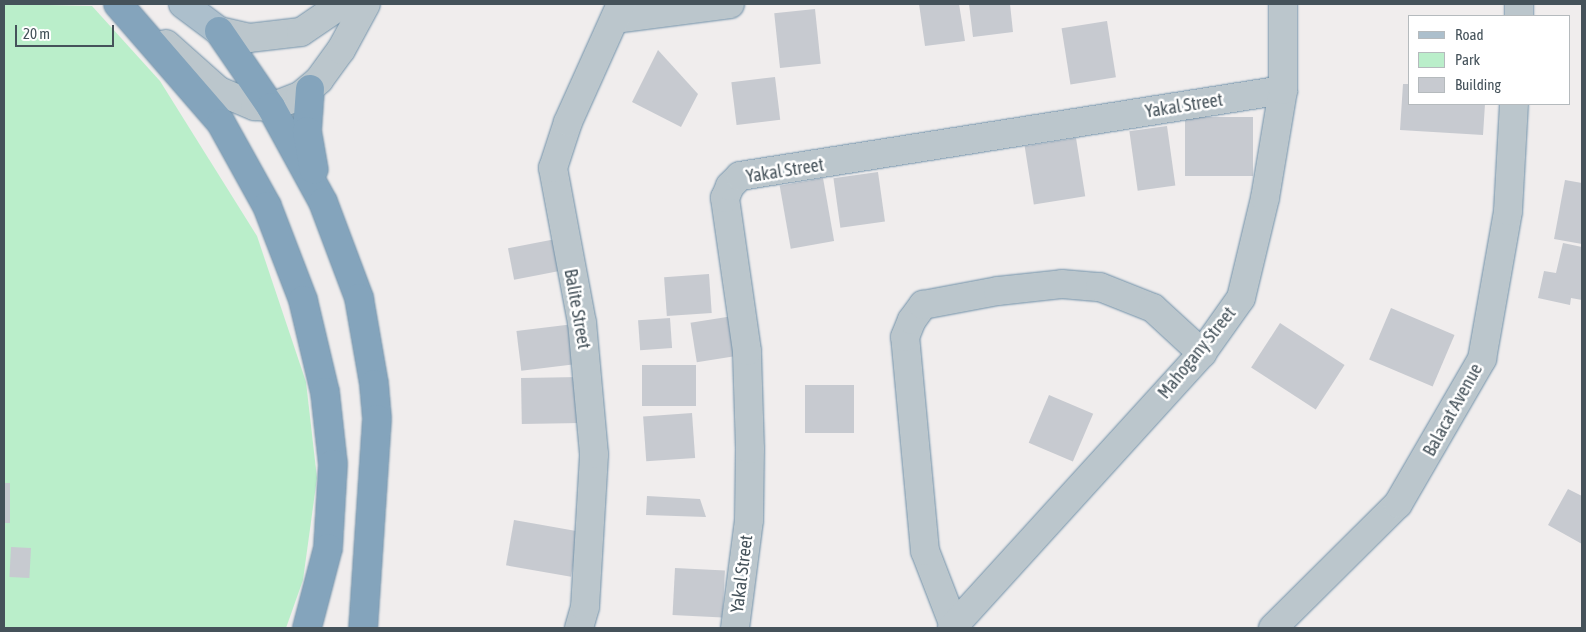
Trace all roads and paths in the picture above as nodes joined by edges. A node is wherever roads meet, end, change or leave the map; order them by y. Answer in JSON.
{"nodes":[{"id":1,"x":118,"y":4,"type":"edge"},
{"id":2,"x":123,"y":4,"type":"edge"},
{"id":3,"x":183,"y":4,"type":"edge"},
{"id":4,"x":342,"y":4,"type":"edge"},
{"id":5,"x":366,"y":4,"type":"edge"},
{"id":6,"x":730,"y":4,"type":"edge"},
{"id":7,"x":1283,"y":4,"type":"edge"},
{"id":8,"x":618,"y":11,"type":"edge"},
{"id":9,"x":220,"y":31,"type":"junction"},
{"id":10,"x":310,"y":88,"type":"junction"},
{"id":11,"x":1283,"y":90,"type":"junction"},
{"id":12,"x":1514,"y":105,"type":"edge"},
{"id":13,"x":271,"y":107,"type":"junction"},
{"id":14,"x":323,"y":202,"type":"junction"},
{"id":15,"x":1202,"y":353,"type":"junction"},
{"id":16,"x":953,"y":627,"type":"edge"},
{"id":17,"x":307,"y":628,"type":"edge"},
{"id":18,"x":363,"y":628,"type":"edge"},
{"id":19,"x":579,"y":628,"type":"edge"},
{"id":20,"x":736,"y":628,"type":"edge"},
{"id":21,"x":1273,"y":628,"type":"edge"}],
"edges":[{"from":1,"to":17,"type":"highway"},
{"from":2,"to":13,"type":"street"},
{"from":3,"to":9,"type":"main road"},
{"from":4,"to":9,"type":"street"},
{"from":5,"to":10,"type":"street"},
{"from":6,"to":8,"type":"street"},
{"from":7,"to":11,"type":"street","name":"Mahogany Street"},
{"from":8,"to":19,"type":"street","name":"Balite Street"},
{"from":9,"to":13,"type":"highway"},
{"from":10,"to":13,"type":"street"},
{"from":10,"to":14,"type":"highway"},
{"from":11,"to":15,"type":"street","name":"Mahogany Street"},
{"from":11,"to":20,"type":"street","name":"Yakal Street"},
{"from":12,"to":21,"type":"street","name":"Balacat Avenue"},
{"from":13,"to":14,"type":"highway"},
{"from":14,"to":18,"type":"highway"},
{"from":15,"to":16,"type":"street","name":"Mahogany Street"},
{"from":15,"to":16,"type":"street"}]}
